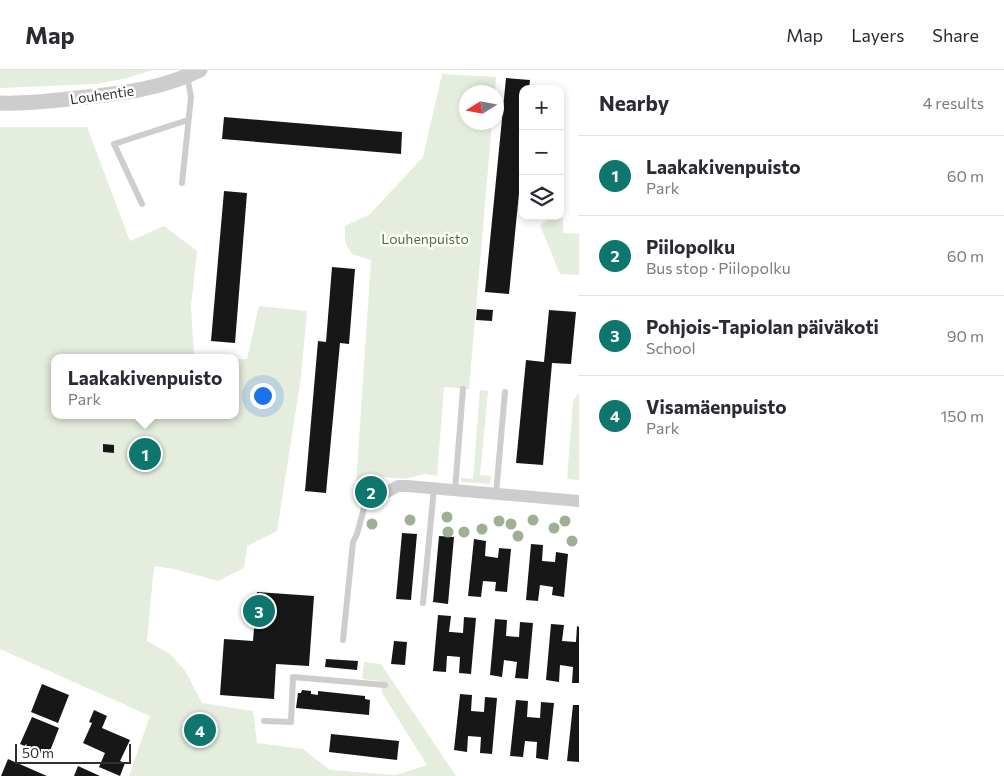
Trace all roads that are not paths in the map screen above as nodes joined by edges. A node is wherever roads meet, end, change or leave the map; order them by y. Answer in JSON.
{"nodes":[{"id":1,"x":194,"y":73,"type":"edge"},
{"id":2,"x":0,"y":103,"type":"edge"},
{"id":3,"x":188,"y":120,"type":"junction"},
{"id":4,"x":182,"y":183,"type":"dead end"},
{"id":5,"x":142,"y":204,"type":"dead end"},
{"id":6,"x":463,"y":389,"type":"dead end"},
{"id":7,"x":505,"y":392,"type":"dead end"},
{"id":8,"x":434,"y":488,"type":"junction"},
{"id":9,"x":455,"y":490,"type":"junction"},
{"id":10,"x":385,"y":493,"type":"joint"},
{"id":11,"x":496,"y":494,"type":"junction"},
{"id":12,"x":579,"y":501,"type":"edge"},
{"id":13,"x":424,"y":603,"type":"dead end"},
{"id":14,"x":344,"y":640,"type":"dead end"},
{"id":15,"x":385,"y":685,"type":"dead end"},
{"id":16,"x":264,"y":721,"type":"dead end"}],
"edges":[{"from":1,"to":2,"type":"street","name":"Louhentie"},
{"from":1,"to":3,"type":"lane"},
{"from":3,"to":4,"type":"lane"},
{"from":3,"to":5,"type":"lane"},
{"from":6,"to":9,"type":"lane"},
{"from":7,"to":11,"type":"lane"},
{"from":8,"to":9,"type":"street"},
{"from":8,"to":10,"type":"street"},
{"from":8,"to":13,"type":"lane"},
{"from":9,"to":11,"type":"street"},
{"from":10,"to":14,"type":"lane"},
{"from":11,"to":12,"type":"street"},
{"from":15,"to":16,"type":"lane"}]}
